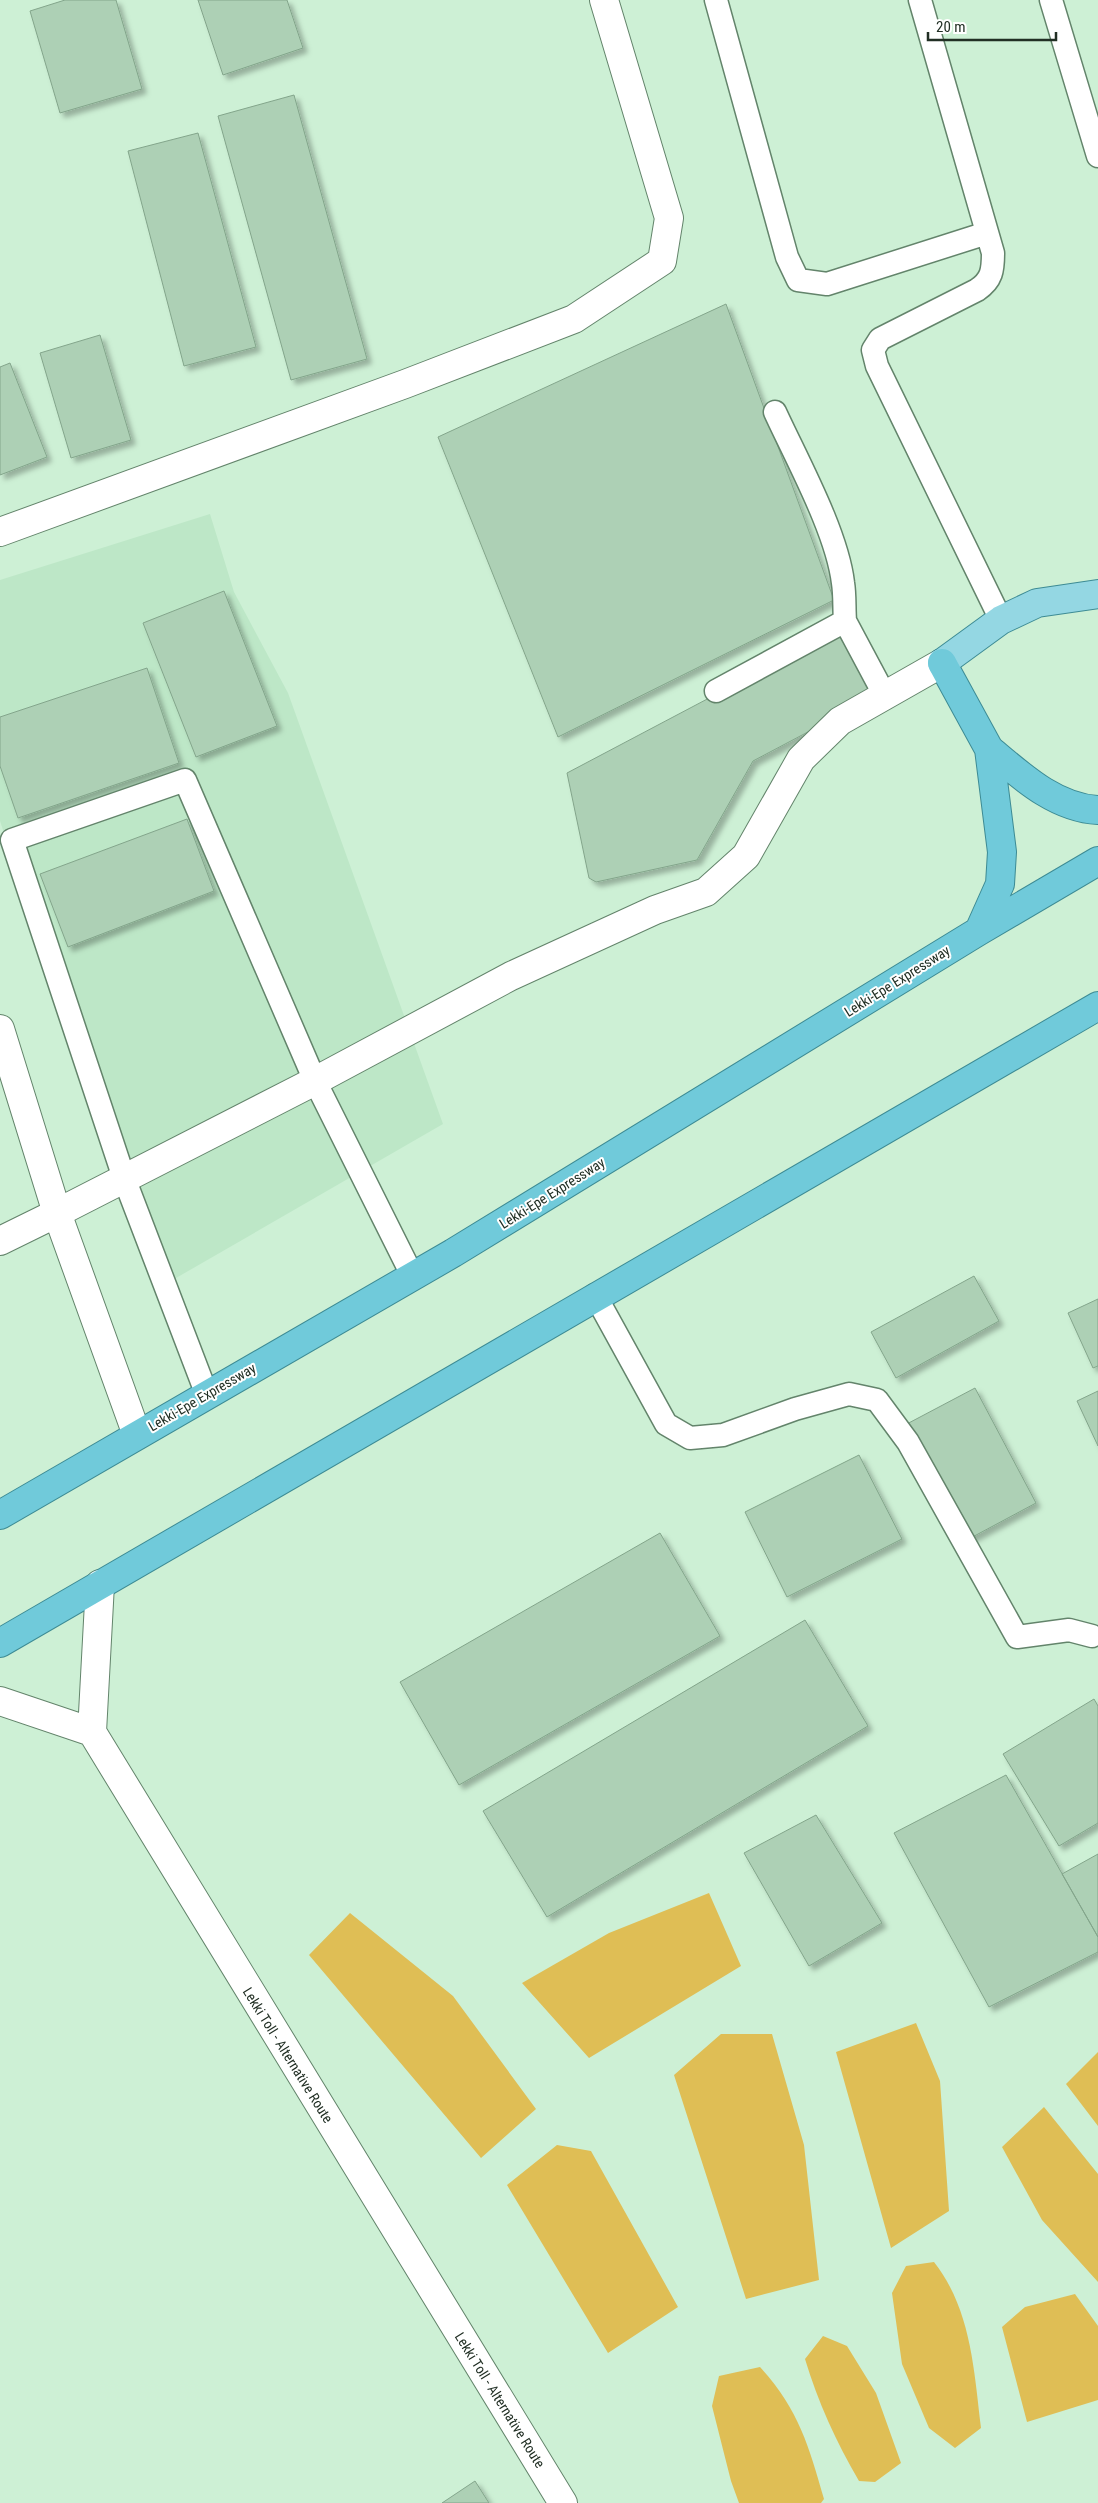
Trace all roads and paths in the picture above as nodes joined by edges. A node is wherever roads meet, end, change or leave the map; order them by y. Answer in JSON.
{"nodes":[{"id":1,"x":604,"y":0,"type":"edge"},
{"id":2,"x":716,"y":0,"type":"edge"},
{"id":3,"x":920,"y":0,"type":"edge"},
{"id":4,"x":1051,"y":0,"type":"edge"},
{"id":5,"x":1098,"y":156,"type":"edge"},
{"id":6,"x":988,"y":233,"type":"junction"},
{"id":7,"x":775,"y":412,"type":"dead end"},
{"id":8,"x":0,"y":532,"type":"edge"},
{"id":9,"x":1098,"y":594,"type":"edge"},
{"id":10,"x":1001,"y":620,"type":"junction"},
{"id":11,"x":845,"y":621,"type":"junction"},
{"id":12,"x":942,"y":663,"type":"junction"},
{"id":13,"x":716,"y":691,"type":"dead end"},
{"id":14,"x":885,"y":696,"type":"junction"},
{"id":15,"x":989,"y":750,"type":"junction"},
{"id":16,"x":1098,"y":810,"type":"edge"},
{"id":17,"x":1098,"y":861,"type":"edge"},
{"id":18,"x":979,"y":931,"type":"junction"},
{"id":19,"x":1098,"y":1006,"type":"edge"},
{"id":20,"x":0,"y":1029,"type":"edge"},
{"id":21,"x":314,"y":1081,"type":"junction"},
{"id":22,"x":124,"y":1178,"type":"junction"},
{"id":23,"x":57,"y":1213,"type":"junction"},
{"id":24,"x":0,"y":1241,"type":"edge"},
{"id":25,"x":413,"y":1277,"type":"junction"},
{"id":26,"x":595,"y":1295,"type":"junction"},
{"id":27,"x":207,"y":1395,"type":"junction"},
{"id":28,"x":137,"y":1434,"type":"junction"},
{"id":29,"x":0,"y":1515,"type":"edge"},
{"id":30,"x":100,"y":1584,"type":"junction"},
{"id":31,"x":1092,"y":1636,"type":"dead end"},
{"id":32,"x":0,"y":1643,"type":"edge"},
{"id":33,"x":0,"y":1701,"type":"edge"},
{"id":34,"x":92,"y":1732,"type":"junction"},
{"id":35,"x":563,"y":2503,"type":"edge"}],
"edges":[{"from":1,"to":8,"type":"street"},
{"from":2,"to":6,"type":"lane"},
{"from":3,"to":6,"type":"lane"},
{"from":4,"to":5,"type":"lane"},
{"from":6,"to":10,"type":"lane"},
{"from":7,"to":11,"type":"lane"},
{"from":9,"to":10,"type":"main road"},
{"from":10,"to":12,"type":"main road"},
{"from":11,"to":13,"type":"lane"},
{"from":11,"to":14,"type":"lane"},
{"from":12,"to":14,"type":"street"},
{"from":12,"to":15,"type":"highway"},
{"from":14,"to":21,"type":"street"},
{"from":15,"to":16,"type":"highway"},
{"from":15,"to":18,"type":"highway"},
{"from":17,"to":18,"type":"highway","name":"Lekki-Epe Expressway"},
{"from":18,"to":25,"type":"highway","name":"Lekki-Epe Expressway"},
{"from":19,"to":26,"type":"highway"},
{"from":20,"to":23,"type":"street"},
{"from":21,"to":22,"type":"street"},
{"from":21,"to":22,"type":"lane"},
{"from":21,"to":25,"type":"lane"},
{"from":22,"to":23,"type":"street"},
{"from":22,"to":27,"type":"lane"},
{"from":23,"to":24,"type":"street"},
{"from":23,"to":28,"type":"street"},
{"from":25,"to":27,"type":"highway","name":"Lekki-Epe Expressway"},
{"from":26,"to":30,"type":"highway"},
{"from":26,"to":31,"type":"lane"},
{"from":27,"to":28,"type":"highway","name":"Lekki-Epe Expressway"},
{"from":28,"to":29,"type":"highway","name":"Lekki-Epe Expressway"},
{"from":30,"to":32,"type":"highway"},
{"from":30,"to":34,"type":"street"},
{"from":33,"to":34,"type":"street"},
{"from":34,"to":35,"type":"street","name":"Lekki Toll - Alternative Route"}]}
